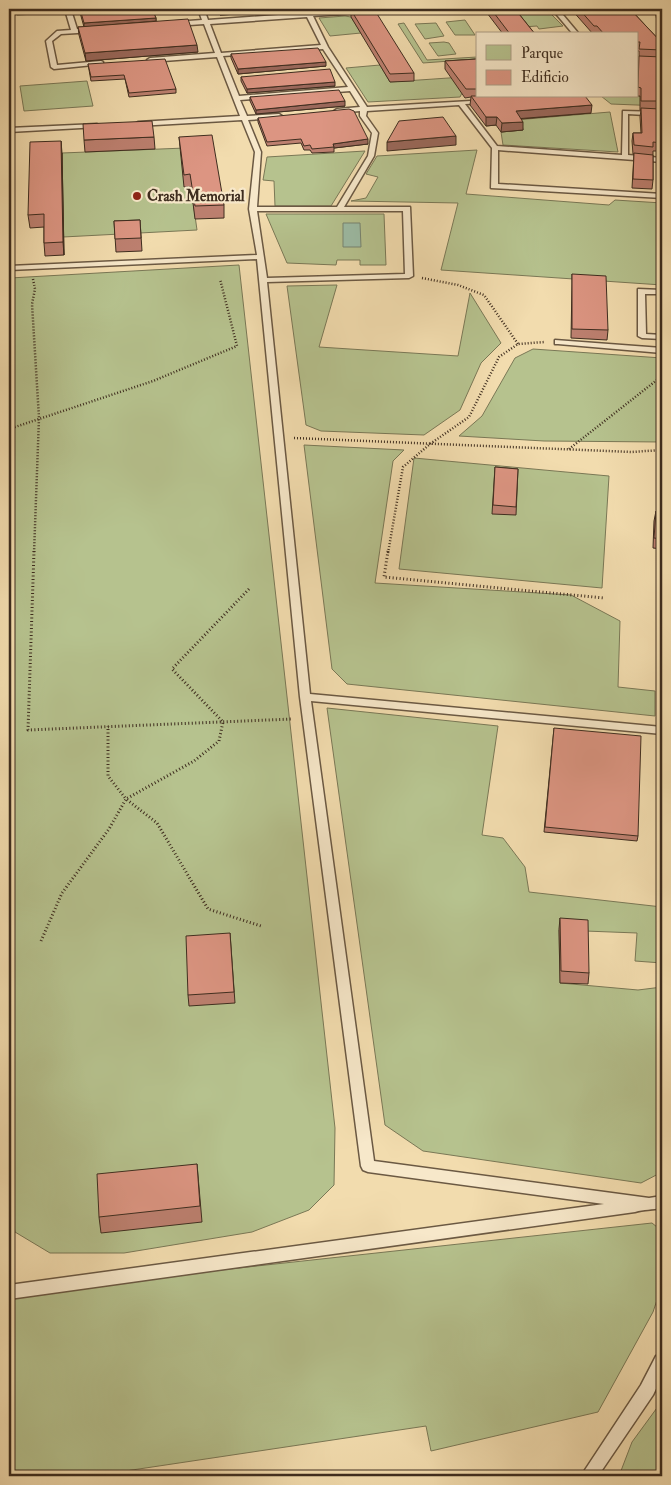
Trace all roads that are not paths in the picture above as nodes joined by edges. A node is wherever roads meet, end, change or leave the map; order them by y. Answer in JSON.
{"nodes":[{"id":1,"x":201,"y":9,"type":"edge"},
{"id":2,"x":394,"y":9,"type":"edge"},
{"id":3,"x":555,"y":9,"type":"edge"},
{"id":4,"x":308,"y":12,"type":"edge"},
{"id":5,"x":69,"y":13,"type":"dead end"},
{"id":6,"x":206,"y":22,"type":"junction"},
{"id":7,"x":168,"y":24,"type":"edge"},
{"id":8,"x":102,"y":29,"type":"edge"},
{"id":9,"x":74,"y":31,"type":"junction"},
{"id":10,"x":574,"y":32,"type":"edge"},
{"id":11,"x":325,"y":47,"type":"junction"},
{"id":12,"x":219,"y":55,"type":"junction"},
{"id":13,"x":142,"y":61,"type":"edge"},
{"id":14,"x":113,"y":63,"type":"edge"},
{"id":15,"x":339,"y":69,"type":"junction"},
{"id":16,"x":330,"y":70,"type":"edge"},
{"id":17,"x":351,"y":89,"type":"junction"},
{"id":18,"x":236,"y":98,"type":"junction"},
{"id":19,"x":490,"y":100,"type":"edge"},
{"id":20,"x":460,"y":102,"type":"junction"},
{"id":21,"x":364,"y":108,"type":"junction"},
{"id":22,"x":324,"y":112,"type":"edge"},
{"id":23,"x":662,"y":114,"type":"edge"},
{"id":24,"x":284,"y":116,"type":"edge"},
{"id":25,"x":245,"y":119,"type":"junction"},
{"id":26,"x":127,"y":124,"type":"edge"},
{"id":27,"x":107,"y":125,"type":"edge"},
{"id":28,"x":9,"y":130,"type":"edge"},
{"id":29,"x":495,"y":148,"type":"junction"},
{"id":30,"x":625,"y":158,"type":"junction"},
{"id":31,"x":662,"y":160,"type":"edge"},
{"id":32,"x":662,"y":196,"type":"edge"},
{"id":33,"x":339,"y":209,"type":"junction"},
{"id":34,"x":252,"y":210,"type":"junction"},
{"id":35,"x":261,"y":257,"type":"junction"},
{"id":36,"x":9,"y":268,"type":"edge"},
{"id":37,"x":263,"y":280,"type":"junction"},
{"id":38,"x":662,"y":292,"type":"edge"},
{"id":39,"x":662,"y":337,"type":"edge"},
{"id":40,"x":558,"y":342,"type":"road end"},
{"id":41,"x":662,"y":351,"type":"edge"},
{"id":42,"x":305,"y":697,"type":"junction"},
{"id":43,"x":662,"y":730,"type":"edge"},
{"id":44,"x":656,"y":1203,"type":"edge"},
{"id":45,"x":9,"y":1292,"type":"edge"},
{"id":46,"x":662,"y":1362,"type":"edge"},
{"id":47,"x":589,"y":1476,"type":"edge"}],
"edges":[{"from":1,"to":6,"type":"lane"},
{"from":2,"to":4,"type":"lane"},
{"from":3,"to":10,"type":"lane"},
{"from":4,"to":6,"type":"lane"},
{"from":4,"to":11,"type":"lane"},
{"from":5,"to":9,"type":"lane"},
{"from":6,"to":7,"type":"lane"},
{"from":6,"to":12,"type":"lane"},
{"from":8,"to":9,"type":"lane"},
{"from":9,"to":14,"type":"lane"},
{"from":11,"to":12,"type":"lane"},
{"from":11,"to":15,"type":"lane"},
{"from":12,"to":13,"type":"lane"},
{"from":12,"to":18,"type":"lane"},
{"from":15,"to":16,"type":"lane"},
{"from":15,"to":17,"type":"lane"},
{"from":17,"to":18,"type":"lane"},
{"from":17,"to":21,"type":"lane"},
{"from":18,"to":25,"type":"lane"},
{"from":19,"to":20,"type":"lane"},
{"from":20,"to":21,"type":"lane"},
{"from":20,"to":29,"type":"lane"},
{"from":21,"to":22,"type":"lane"},
{"from":21,"to":33,"type":"lane"},
{"from":23,"to":30,"type":"lane"},
{"from":24,"to":25,"type":"lane"},
{"from":25,"to":26,"type":"lane"},
{"from":25,"to":34,"type":"lane"},
{"from":27,"to":28,"type":"lane"},
{"from":29,"to":30,"type":"lane"},
{"from":29,"to":32,"type":"lane"},
{"from":30,"to":31,"type":"lane"},
{"from":33,"to":34,"type":"lane"},
{"from":33,"to":37,"type":"lane"},
{"from":34,"to":35,"type":"lane"},
{"from":35,"to":36,"type":"lane"},
{"from":35,"to":37,"type":"lane"},
{"from":37,"to":42,"type":"lane"},
{"from":38,"to":39,"type":"lane"},
{"from":40,"to":41,"type":"lane"},
{"from":42,"to":43,"type":"lane"},
{"from":42,"to":44,"type":"lane"},
{"from":44,"to":45,"type":"lane"},
{"from":46,"to":47,"type":"lane"}]}
